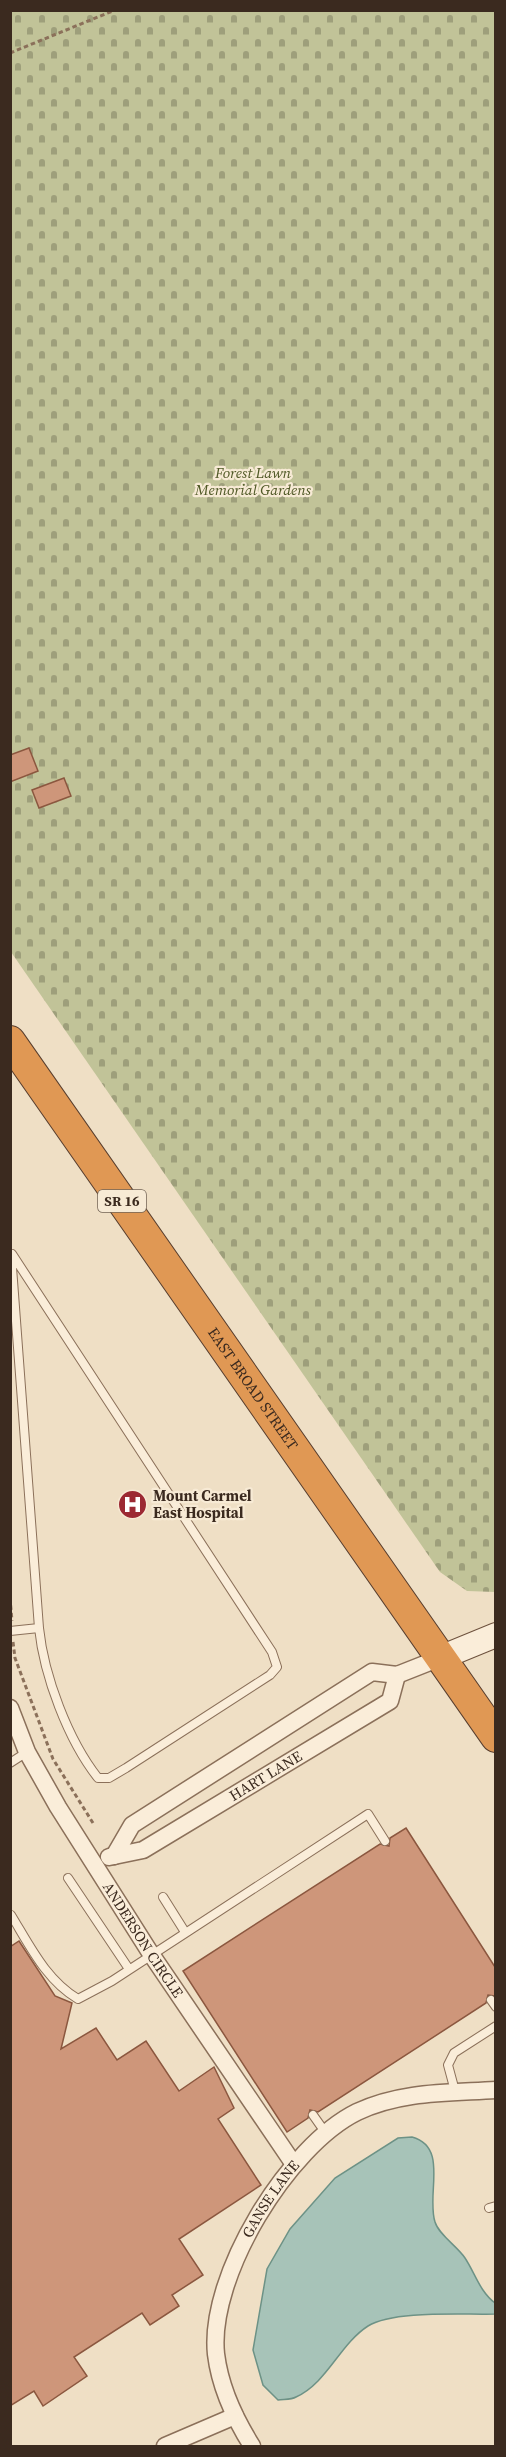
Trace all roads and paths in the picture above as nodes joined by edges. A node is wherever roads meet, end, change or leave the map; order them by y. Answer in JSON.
{"nodes":[{"id":1,"x":115,"y":10,"type":"edge"},
{"id":2,"x":10,"y":53,"type":"edge"},
{"id":3,"x":10,"y":1041,"type":"edge"},
{"id":4,"x":11,"y":1254,"type":"edge"},
{"id":5,"x":10,"y":1598,"type":"edge"},
{"id":6,"x":39,"y":1628,"type":"junction"},
{"id":7,"x":11,"y":1631,"type":"edge"},
{"id":8,"x":495,"y":1635,"type":"edge"},
{"id":9,"x":440,"y":1658,"type":"junction"},
{"id":10,"x":397,"y":1675,"type":"junction"},
{"id":11,"x":10,"y":1708,"type":"edge"},
{"id":12,"x":495,"y":1737,"type":"edge"},
{"id":13,"x":27,"y":1752,"type":"junction"},
{"id":14,"x":10,"y":1763,"type":"edge"},
{"id":15,"x":93,"y":1823,"type":"dead end"},
{"id":16,"x":385,"y":1841,"type":"dead end"},
{"id":17,"x":114,"y":1856,"type":"junction"},
{"id":18,"x":94,"y":1861,"type":"junction"},
{"id":19,"x":68,"y":1878,"type":"dead end"},
{"id":20,"x":163,"y":1897,"type":"dead end"},
{"id":21,"x":11,"y":1915,"type":"edge"},
{"id":22,"x":185,"y":1932,"type":"junction"},
{"id":23,"x":151,"y":1954,"type":"junction"},
{"id":24,"x":129,"y":1969,"type":"junction"},
{"id":25,"x":495,"y":2026,"type":"edge"},
{"id":26,"x":495,"y":2090,"type":"edge"},
{"id":27,"x":455,"y":2091,"type":"junction"},
{"id":28,"x":314,"y":2115,"type":"dead end"},
{"id":29,"x":325,"y":2132,"type":"junction"},
{"id":30,"x":293,"y":2163,"type":"junction"},
{"id":31,"x":235,"y":2416,"type":"junction"},
{"id":32,"x":165,"y":2446,"type":"edge"},
{"id":33,"x":252,"y":2446,"type":"edge"}],
"edges":[{"from":1,"to":2,"type":"path"},
{"from":3,"to":9,"type":"highway","name":"EAST BROAD STREET","number":"SR 16"},
{"from":4,"to":6,"type":"lane"},
{"from":4,"to":6,"type":"lane"},
{"from":5,"to":7,"type":"path"},
{"from":6,"to":7,"type":"lane"},
{"from":7,"to":15,"type":"path"},
{"from":8,"to":9,"type":"main road"},
{"from":9,"to":10,"type":"street","name":"HART LANE"},
{"from":9,"to":12,"type":"highway","name":"EAST BROAD STREET","number":"SR 16"},
{"from":10,"to":17,"type":"street","name":"HART LANE"},
{"from":10,"to":17,"type":"street","name":"HART LANE"},
{"from":11,"to":13,"type":"street","name":"ANDERSON CIRCLE"},
{"from":13,"to":14,"type":"lane"},
{"from":13,"to":18,"type":"street","name":"ANDERSON CIRCLE"},
{"from":16,"to":22,"type":"lane"},
{"from":17,"to":18,"type":"street","name":"HART LANE"},
{"from":18,"to":23,"type":"street","name":"ANDERSON CIRCLE"},
{"from":19,"to":24,"type":"lane"},
{"from":20,"to":22,"type":"lane"},
{"from":21,"to":24,"type":"lane"},
{"from":22,"to":23,"type":"lane"},
{"from":23,"to":24,"type":"lane"},
{"from":23,"to":30,"type":"street","name":"ANDERSON CIRCLE"},
{"from":25,"to":27,"type":"lane"},
{"from":26,"to":27,"type":"street","name":"GANSE LANE"},
{"from":27,"to":29,"type":"street","name":"GANSE LANE"},
{"from":28,"to":29,"type":"lane"},
{"from":29,"to":30,"type":"street","name":"GANSE LANE"},
{"from":30,"to":31,"type":"street","name":"GANSE LANE"},
{"from":31,"to":32,"type":"street"},
{"from":31,"to":33,"type":"street","name":"GANSE LANE"}]}
